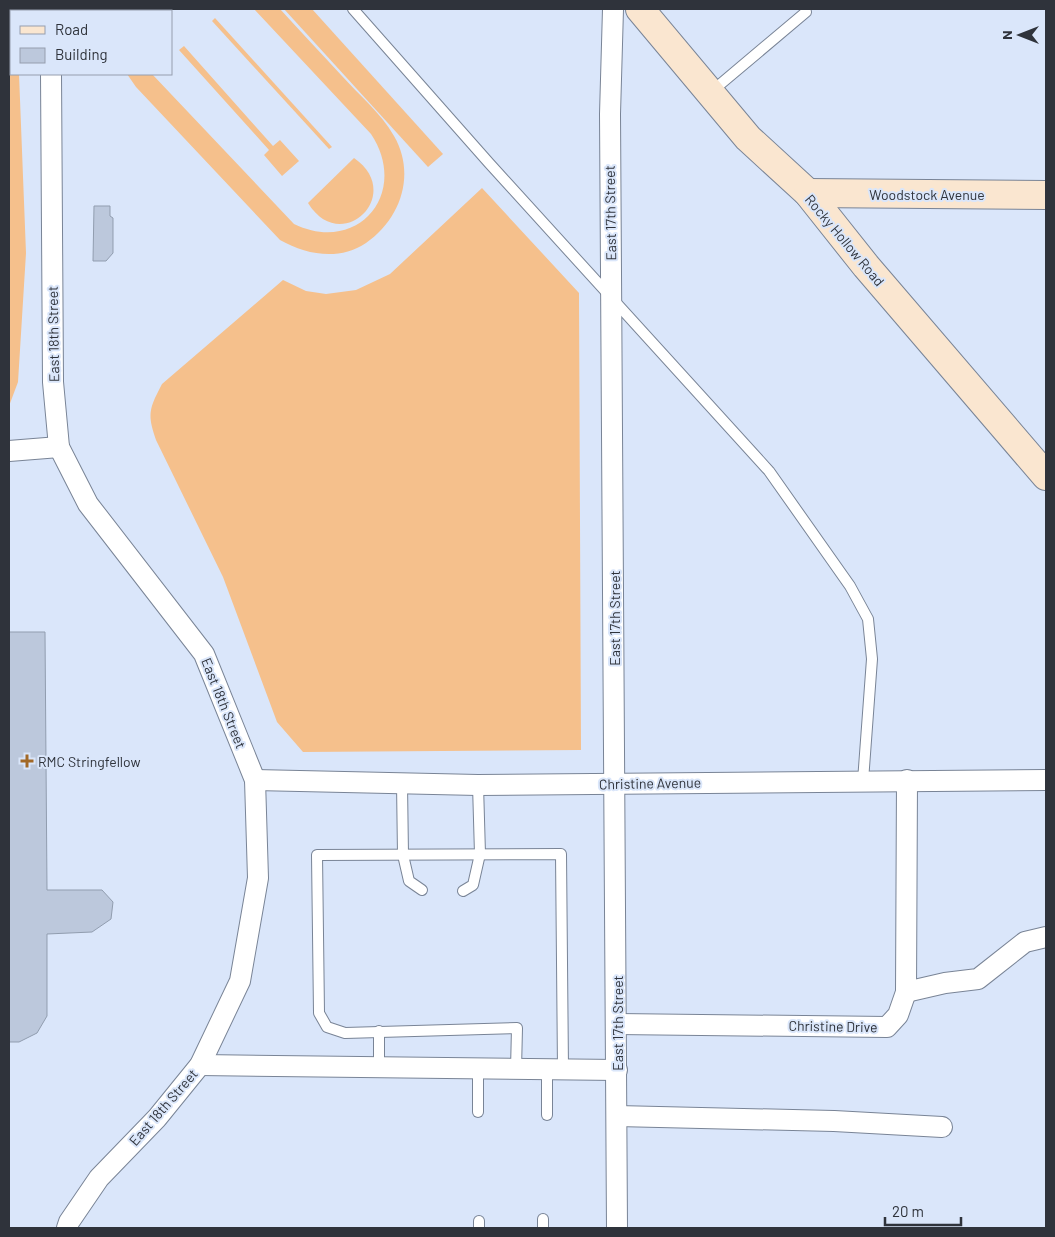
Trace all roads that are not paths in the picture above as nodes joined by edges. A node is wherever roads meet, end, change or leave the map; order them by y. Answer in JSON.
{"nodes":[{"id":1,"x":353,"y":9,"type":"edge"},
{"id":2,"x":613,"y":9,"type":"edge"},
{"id":3,"x":640,"y":9,"type":"edge"},
{"id":4,"x":806,"y":12,"type":"dead end"},
{"id":5,"x":51,"y":75,"type":"edge"},
{"id":6,"x":710,"y":92,"type":"junction"},
{"id":7,"x":808,"y":194,"type":"junction"},
{"id":8,"x":1046,"y":195,"type":"edge"},
{"id":9,"x":611,"y":296,"type":"junction"},
{"id":10,"x":59,"y":447,"type":"junction"},
{"id":11,"x":9,"y":451,"type":"edge"},
{"id":12,"x":1042,"y":468,"type":"edge"},
{"id":13,"x":255,"y":780,"type":"junction"},
{"id":14,"x":907,"y":780,"type":"junction"},
{"id":15,"x":1046,"y":780,"type":"edge"},
{"id":16,"x":863,"y":781,"type":"junction"},
{"id":17,"x":615,"y":783,"type":"junction"},
{"id":18,"x":402,"y":784,"type":"junction"},
{"id":19,"x":478,"y":785,"type":"junction"},
{"id":20,"x":480,"y":854,"type":"junction"},
{"id":21,"x":403,"y":855,"type":"junction"},
{"id":22,"x":422,"y":890,"type":"dead end"},
{"id":23,"x":463,"y":891,"type":"dead end"},
{"id":24,"x":1046,"y":937,"type":"edge"},
{"id":25,"x":906,"y":992,"type":"junction"},
{"id":26,"x":617,"y":1024,"type":"junction"},
{"id":27,"x":379,"y":1032,"type":"junction"},
{"id":28,"x":200,"y":1065,"type":"junction"},
{"id":29,"x":380,"y":1067,"type":"junction"},
{"id":30,"x":478,"y":1068,"type":"junction"},
{"id":31,"x":516,"y":1069,"type":"junction"},
{"id":32,"x":555,"y":1069,"type":"junction"},
{"id":33,"x":617,"y":1070,"type":"junction"},
{"id":34,"x":478,"y":1112,"type":"dead end"},
{"id":35,"x":547,"y":1115,"type":"dead end"},
{"id":36,"x":617,"y":1116,"type":"junction"},
{"id":37,"x":942,"y":1127,"type":"dead end"},
{"id":38,"x":68,"y":1228,"type":"edge"},
{"id":39,"x":617,"y":1228,"type":"edge"}],
"edges":[{"from":1,"to":9,"type":"lane"},
{"from":2,"to":9,"type":"street","name":"East 17th Street"},
{"from":3,"to":6,"type":"street","name":"Rocky Hollow Road"},
{"from":4,"to":6,"type":"lane"},
{"from":5,"to":10,"type":"street","name":"East 18th Street"},
{"from":6,"to":7,"type":"street","name":"Rocky Hollow Road"},
{"from":7,"to":8,"type":"street","name":"Woodstock Avenue"},
{"from":7,"to":12,"type":"street","name":"Rocky Hollow Road"},
{"from":9,"to":16,"type":"lane"},
{"from":9,"to":17,"type":"street","name":"East 17th Street"},
{"from":10,"to":11,"type":"street"},
{"from":10,"to":13,"type":"street","name":"East 18th Street"},
{"from":13,"to":18,"type":"street","name":"Christine Avenue"},
{"from":13,"to":28,"type":"street","name":"East 18th Street"},
{"from":14,"to":15,"type":"street","name":"Christine Avenue"},
{"from":14,"to":16,"type":"street","name":"Christine Avenue"},
{"from":14,"to":25,"type":"street","name":"Christine Drive"},
{"from":16,"to":17,"type":"street","name":"Christine Avenue"},
{"from":17,"to":19,"type":"street","name":"Christine Avenue"},
{"from":17,"to":26,"type":"street","name":"East 17th Street"},
{"from":18,"to":19,"type":"street","name":"Christine Avenue"},
{"from":18,"to":21,"type":"lane"},
{"from":19,"to":20,"type":"lane"},
{"from":20,"to":21,"type":"lane"},
{"from":20,"to":23,"type":"lane"},
{"from":20,"to":32,"type":"lane"},
{"from":21,"to":22,"type":"lane"},
{"from":21,"to":27,"type":"lane"},
{"from":24,"to":25,"type":"street"},
{"from":25,"to":26,"type":"street","name":"Christine Drive"},
{"from":26,"to":33,"type":"street","name":"East 17th Street"},
{"from":27,"to":29,"type":"lane"},
{"from":27,"to":31,"type":"lane"},
{"from":28,"to":29,"type":"street"},
{"from":28,"to":38,"type":"street","name":"East 18th Street"},
{"from":29,"to":30,"type":"street"},
{"from":30,"to":31,"type":"street"},
{"from":30,"to":34,"type":"lane"},
{"from":31,"to":32,"type":"street"},
{"from":32,"to":33,"type":"street"},
{"from":32,"to":35,"type":"lane"},
{"from":33,"to":36,"type":"street","name":"East 17th Street"},
{"from":36,"to":37,"type":"street"},
{"from":36,"to":39,"type":"street","name":"East 17th Street"}]}
